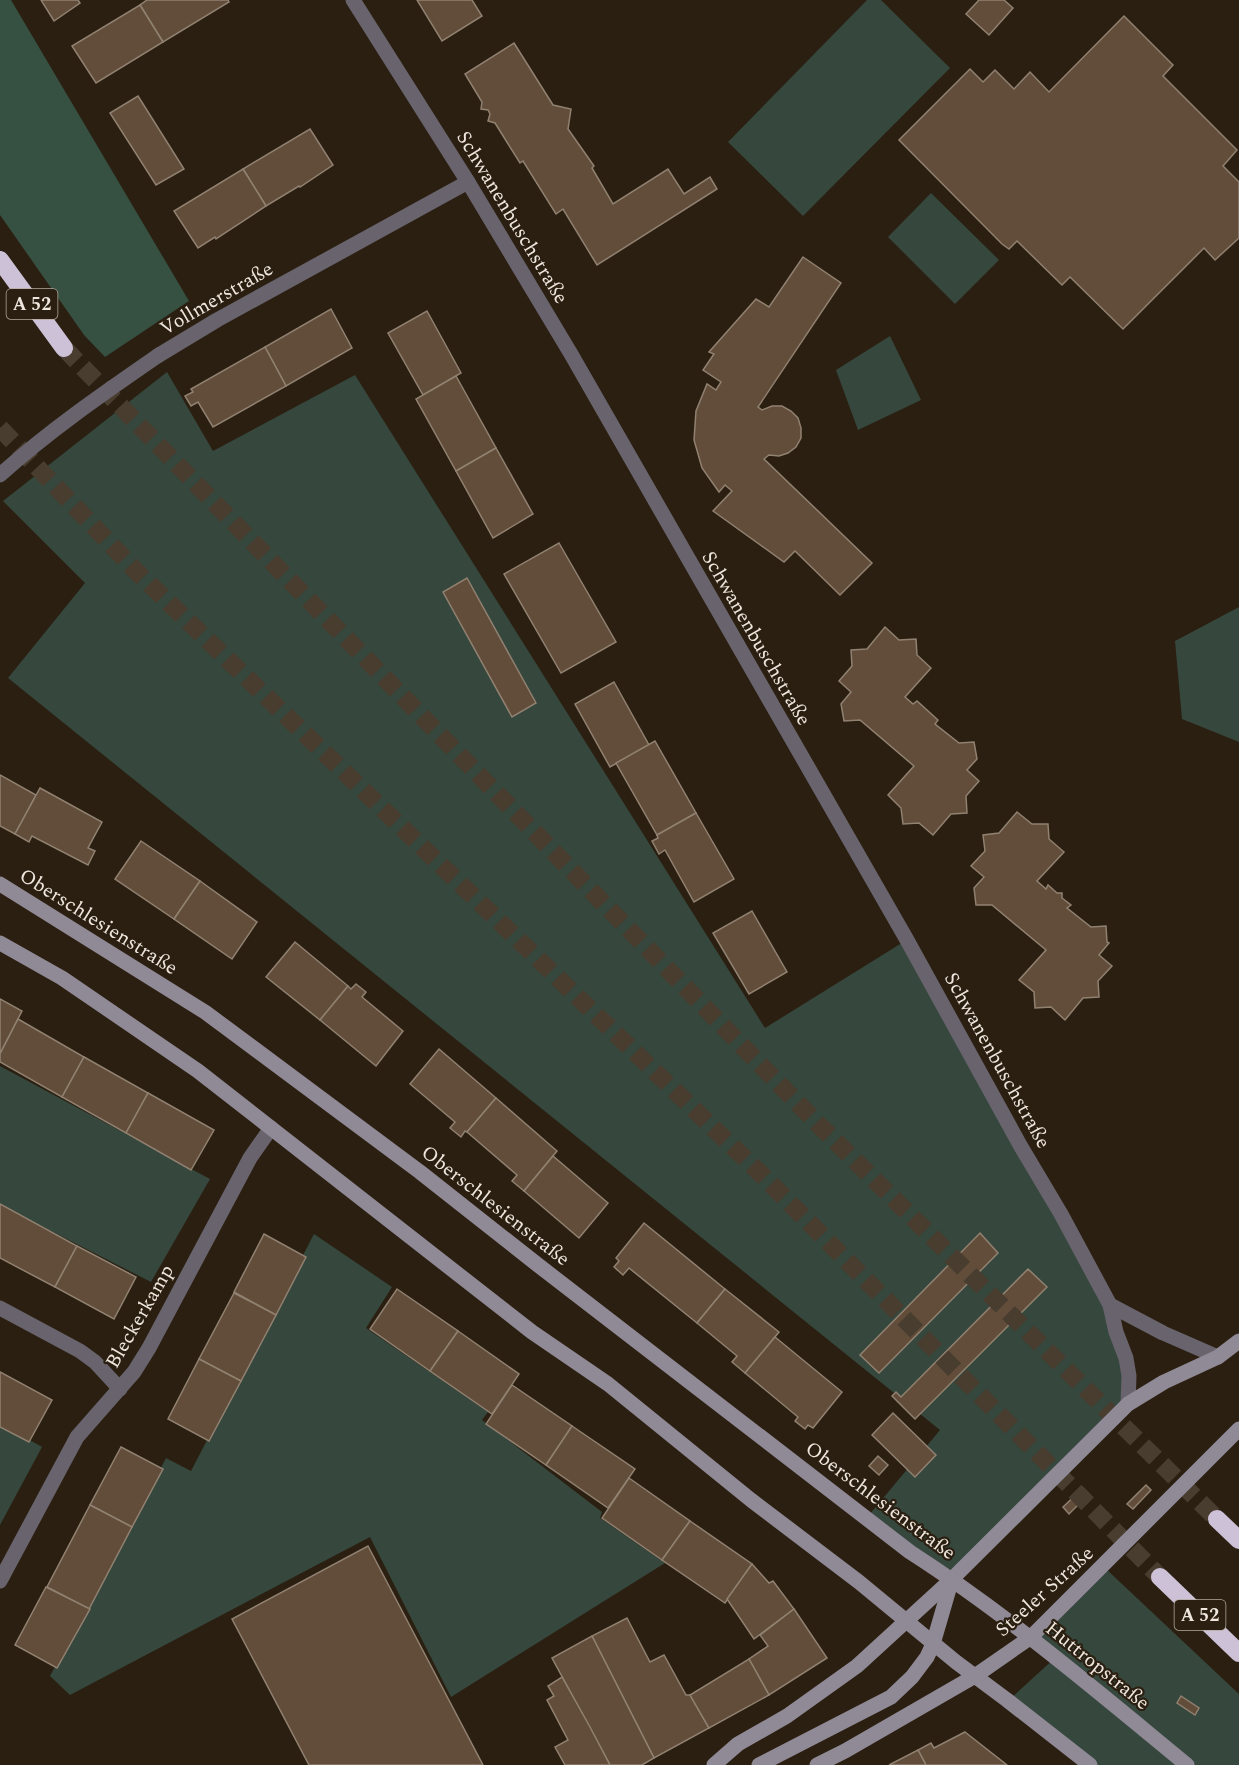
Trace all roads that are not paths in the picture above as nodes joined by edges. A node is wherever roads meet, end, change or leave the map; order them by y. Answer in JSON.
{"nodes":[{"id":1,"x":353,"y":0,"type":"edge"},
{"id":2,"x":468,"y":182,"type":"junction"},
{"id":3,"x":0,"y":260,"type":"edge"},
{"id":4,"x":64,"y":348,"type":"tunnel mouth"},
{"id":5,"x":0,"y":475,"type":"edge"},
{"id":6,"x":0,"y":884,"type":"edge"},
{"id":7,"x":0,"y":943,"type":"edge"},
{"id":8,"x":271,"y":1128,"type":"junction"},
{"id":9,"x":1110,"y":1305,"type":"junction"},
{"id":10,"x":0,"y":1308,"type":"edge"},
{"id":11,"x":1239,"y":1341,"type":"edge"},
{"id":12,"x":1218,"y":1357,"type":"junction"},
{"id":13,"x":120,"y":1389,"type":"junction"},
{"id":14,"x":1128,"y":1404,"type":"junction"},
{"id":15,"x":1239,"y":1429,"type":"edge"},
{"id":16,"x":1217,"y":1519,"type":"tunnel mouth"},
{"id":17,"x":1239,"y":1540,"type":"edge"},
{"id":18,"x":1160,"y":1577,"type":"tunnel mouth"},
{"id":19,"x":952,"y":1579,"type":"junction"},
{"id":20,"x":0,"y":1581,"type":"edge"},
{"id":21,"x":907,"y":1621,"type":"junction"},
{"id":22,"x":1031,"y":1637,"type":"junction"},
{"id":23,"x":933,"y":1644,"type":"junction"},
{"id":24,"x":1239,"y":1653,"type":"edge"},
{"id":25,"x":975,"y":1676,"type":"junction"},
{"id":26,"x":714,"y":1765,"type":"edge"},
{"id":27,"x":759,"y":1765,"type":"edge"},
{"id":28,"x":817,"y":1765,"type":"edge"},
{"id":29,"x":1090,"y":1765,"type":"edge"},
{"id":30,"x":1187,"y":1765,"type":"edge"}],
"edges":[{"from":1,"to":2,"type":"street","name":"Schwanenbuschstraße"},
{"from":2,"to":5,"type":"street","name":"Vollmerstraße","bridge":true},
{"from":2,"to":9,"type":"street","name":"Schwanenbuschstraße"},
{"from":3,"to":4,"type":"highway","number":"A 52"},
{"from":6,"to":19,"type":"main road","name":"Oberschlesienstraße"},
{"from":7,"to":8,"type":"main road"},
{"from":8,"to":13,"type":"street","name":"Bleckerkamp"},
{"from":8,"to":21,"type":"main road"},
{"from":9,"to":12,"type":"street"},
{"from":9,"to":14,"type":"street","name":"Schwanenbuschstraße"},
{"from":10,"to":13,"type":"street"},
{"from":11,"to":12,"type":"main road"},
{"from":12,"to":14,"type":"main road"},
{"from":13,"to":20,"type":"street","name":"Bleckerkamp"},
{"from":14,"to":19,"type":"main road"},
{"from":15,"to":22,"type":"main road","name":"Steeler Straße"},
{"from":16,"to":17,"type":"highway"},
{"from":18,"to":24,"type":"highway","number":"A 52"},
{"from":19,"to":21,"type":"main road"},
{"from":19,"to":22,"type":"main road","name":"Huttropstraße"},
{"from":19,"to":23,"type":"main road"},
{"from":21,"to":23,"type":"main road"},
{"from":21,"to":26,"type":"main road"},
{"from":22,"to":25,"type":"main road","name":"Steeler Straße"},
{"from":22,"to":30,"type":"main road","name":"Huttropstraße"},
{"from":23,"to":25,"type":"main road"},
{"from":23,"to":27,"type":"main road"},
{"from":25,"to":28,"type":"main road","name":"Steeler Straße"},
{"from":25,"to":29,"type":"main road"}]}
